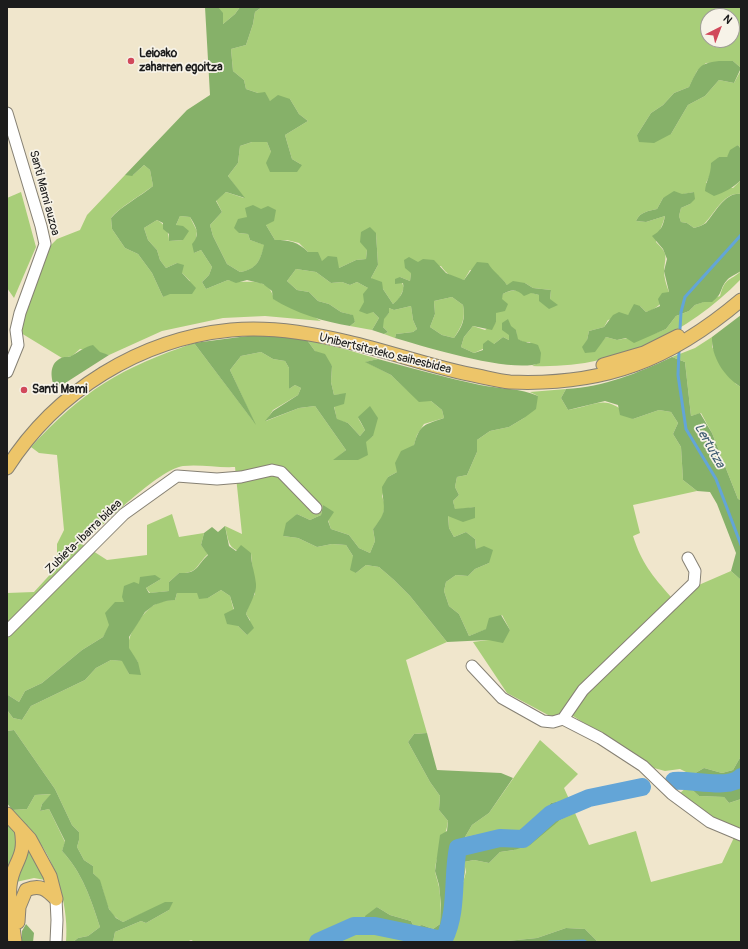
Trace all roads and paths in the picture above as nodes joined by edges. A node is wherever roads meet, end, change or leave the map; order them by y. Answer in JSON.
{"nodes":[{"id":1,"x":7,"y":112,"type":"edge"},
{"id":2,"x":741,"y":288,"type":"edge"},
{"id":3,"x":741,"y":300,"type":"edge"},
{"id":4,"x":7,"y":372,"type":"edge"},
{"id":5,"x":7,"y":453,"type":"edge"},
{"id":6,"x":7,"y":468,"type":"edge"},
{"id":7,"x":316,"y":508,"type":"dead end"},
{"id":8,"x":688,"y":558,"type":"dead end"},
{"id":9,"x":7,"y":631,"type":"edge"},
{"id":10,"x":472,"y":666,"type":"dead end"},
{"id":11,"x":563,"y":719,"type":"junction"},
{"id":12,"x":12,"y":821,"type":"edge"},
{"id":13,"x":741,"y":835,"type":"edge"},
{"id":14,"x":56,"y":899,"type":"junction"},
{"id":15,"x":7,"y":912,"type":"edge"},
{"id":16,"x":10,"y":942,"type":"edge"},
{"id":17,"x":16,"y":942,"type":"edge"},
{"id":18,"x":56,"y":942,"type":"edge"}],
"edges":[{"from":1,"to":4,"type":"street","name":"Santi Mami auzoa"},
{"from":2,"to":5,"type":"main road","name":"Unibertsitateko saihesbidea"},
{"from":3,"to":6,"type":"main road","name":"Unibertsitateko saihesbidea"},
{"from":7,"to":9,"type":"street","name":"Zubieta-Ibarra bidea"},
{"from":8,"to":11,"type":"street"},
{"from":10,"to":11,"type":"street"},
{"from":11,"to":13,"type":"street"},
{"from":12,"to":14,"type":"main road"},
{"from":12,"to":17,"type":"main road"},
{"from":14,"to":17,"type":"main road"},
{"from":14,"to":18,"type":"street"},
{"from":15,"to":16,"type":"main road"}]}
